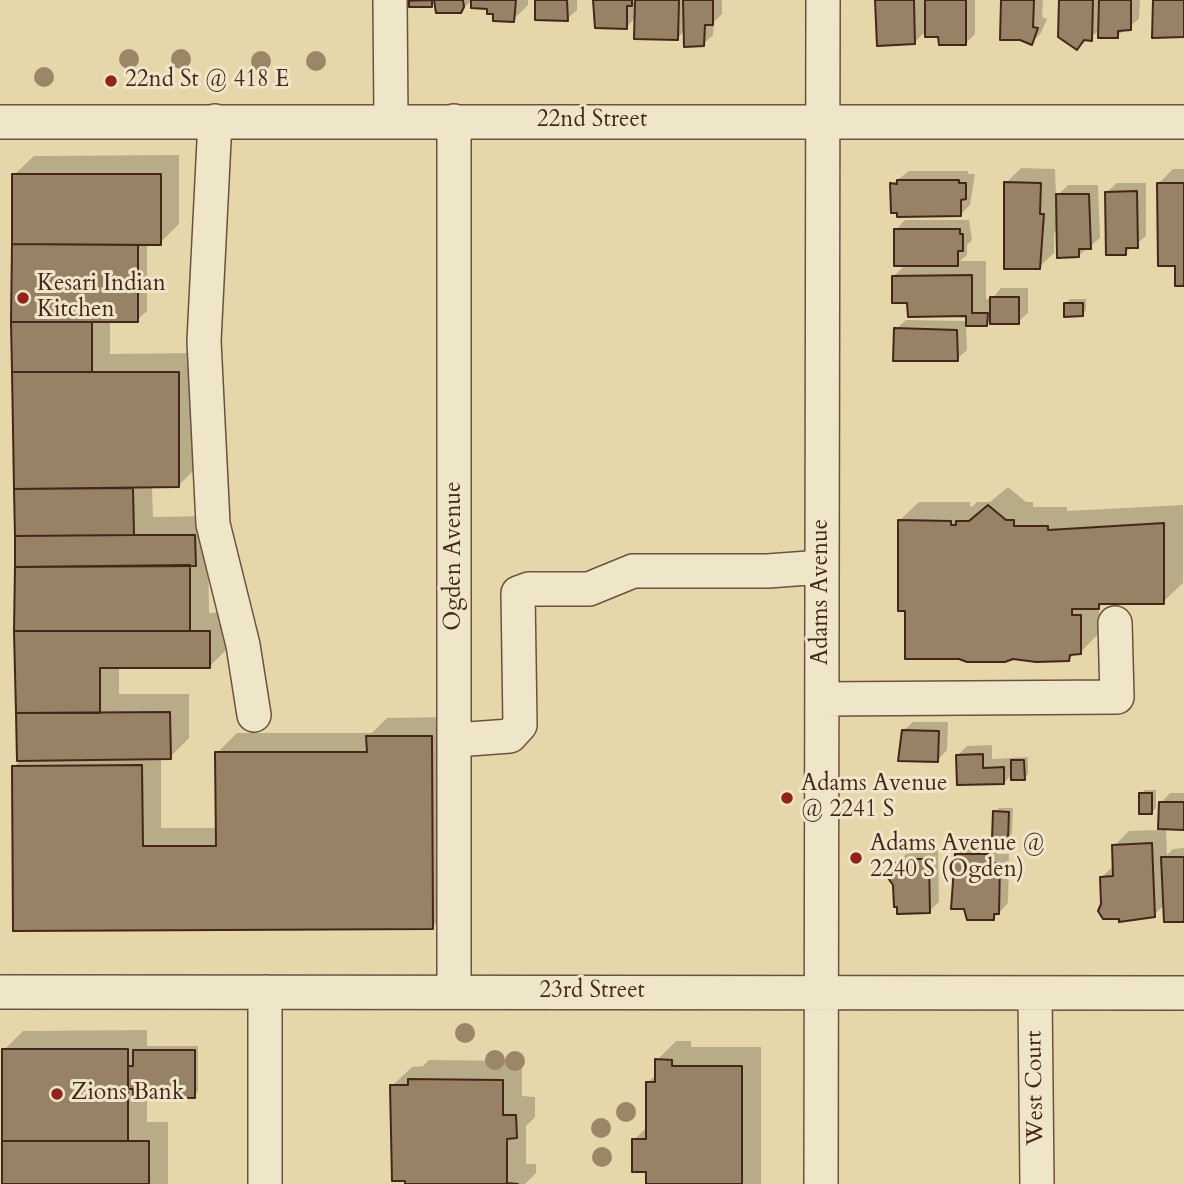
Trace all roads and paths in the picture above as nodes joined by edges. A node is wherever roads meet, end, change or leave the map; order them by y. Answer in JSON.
{"nodes":[{"id":1,"x":390,"y":0,"type":"edge"},
{"id":2,"x":823,"y":0,"type":"edge"},
{"id":3,"x":391,"y":120,"type":"junction"},
{"id":4,"x":215,"y":121,"type":"junction"},
{"id":5,"x":454,"y":121,"type":"junction"},
{"id":6,"x":0,"y":122,"type":"edge"},
{"id":7,"x":823,"y":122,"type":"junction"},
{"id":8,"x":1184,"y":122,"type":"edge"},
{"id":9,"x":822,"y":567,"type":"junction"},
{"id":10,"x":1115,"y":623,"type":"dead end"},
{"id":11,"x":822,"y":699,"type":"junction"},
{"id":12,"x":254,"y":715,"type":"dead end"},
{"id":13,"x":455,"y":740,"type":"junction"},
{"id":14,"x":0,"y":992,"type":"edge"},
{"id":15,"x":265,"y":992,"type":"junction"},
{"id":16,"x":454,"y":992,"type":"junction"},
{"id":17,"x":1035,"y":993,"type":"junction"},
{"id":18,"x":1184,"y":993,"type":"edge"},
{"id":19,"x":822,"y":994,"type":"junction"},
{"id":20,"x":265,"y":1184,"type":"edge"},
{"id":21,"x":821,"y":1184,"type":"edge"},
{"id":22,"x":1037,"y":1184,"type":"edge"}],
"edges":[{"from":1,"to":3,"type":"street"},
{"from":2,"to":7,"type":"street","name":"Adams Avenue"},
{"from":3,"to":4,"type":"street","name":"22nd Street"},
{"from":3,"to":5,"type":"street","name":"22nd Street"},
{"from":4,"to":6,"type":"street","name":"22nd Street"},
{"from":4,"to":12,"type":"street"},
{"from":5,"to":7,"type":"street","name":"22nd Street"},
{"from":5,"to":13,"type":"street","name":"Ogden Avenue"},
{"from":7,"to":8,"type":"street","name":"22nd Street"},
{"from":7,"to":9,"type":"street","name":"Adams Avenue"},
{"from":9,"to":11,"type":"street","name":"Adams Avenue"},
{"from":9,"to":13,"type":"street"},
{"from":10,"to":11,"type":"street"},
{"from":11,"to":19,"type":"street","name":"Adams Avenue"},
{"from":13,"to":16,"type":"street","name":"Ogden Avenue"},
{"from":14,"to":15,"type":"street","name":"23rd Street"},
{"from":15,"to":16,"type":"street","name":"23rd Street"},
{"from":15,"to":20,"type":"street"},
{"from":16,"to":19,"type":"street","name":"23rd Street"},
{"from":17,"to":18,"type":"street","name":"23rd Street"},
{"from":17,"to":19,"type":"street","name":"23rd Street"},
{"from":17,"to":22,"type":"street","name":"West Court"},
{"from":19,"to":21,"type":"street","name":"Adams Avenue"}]}
